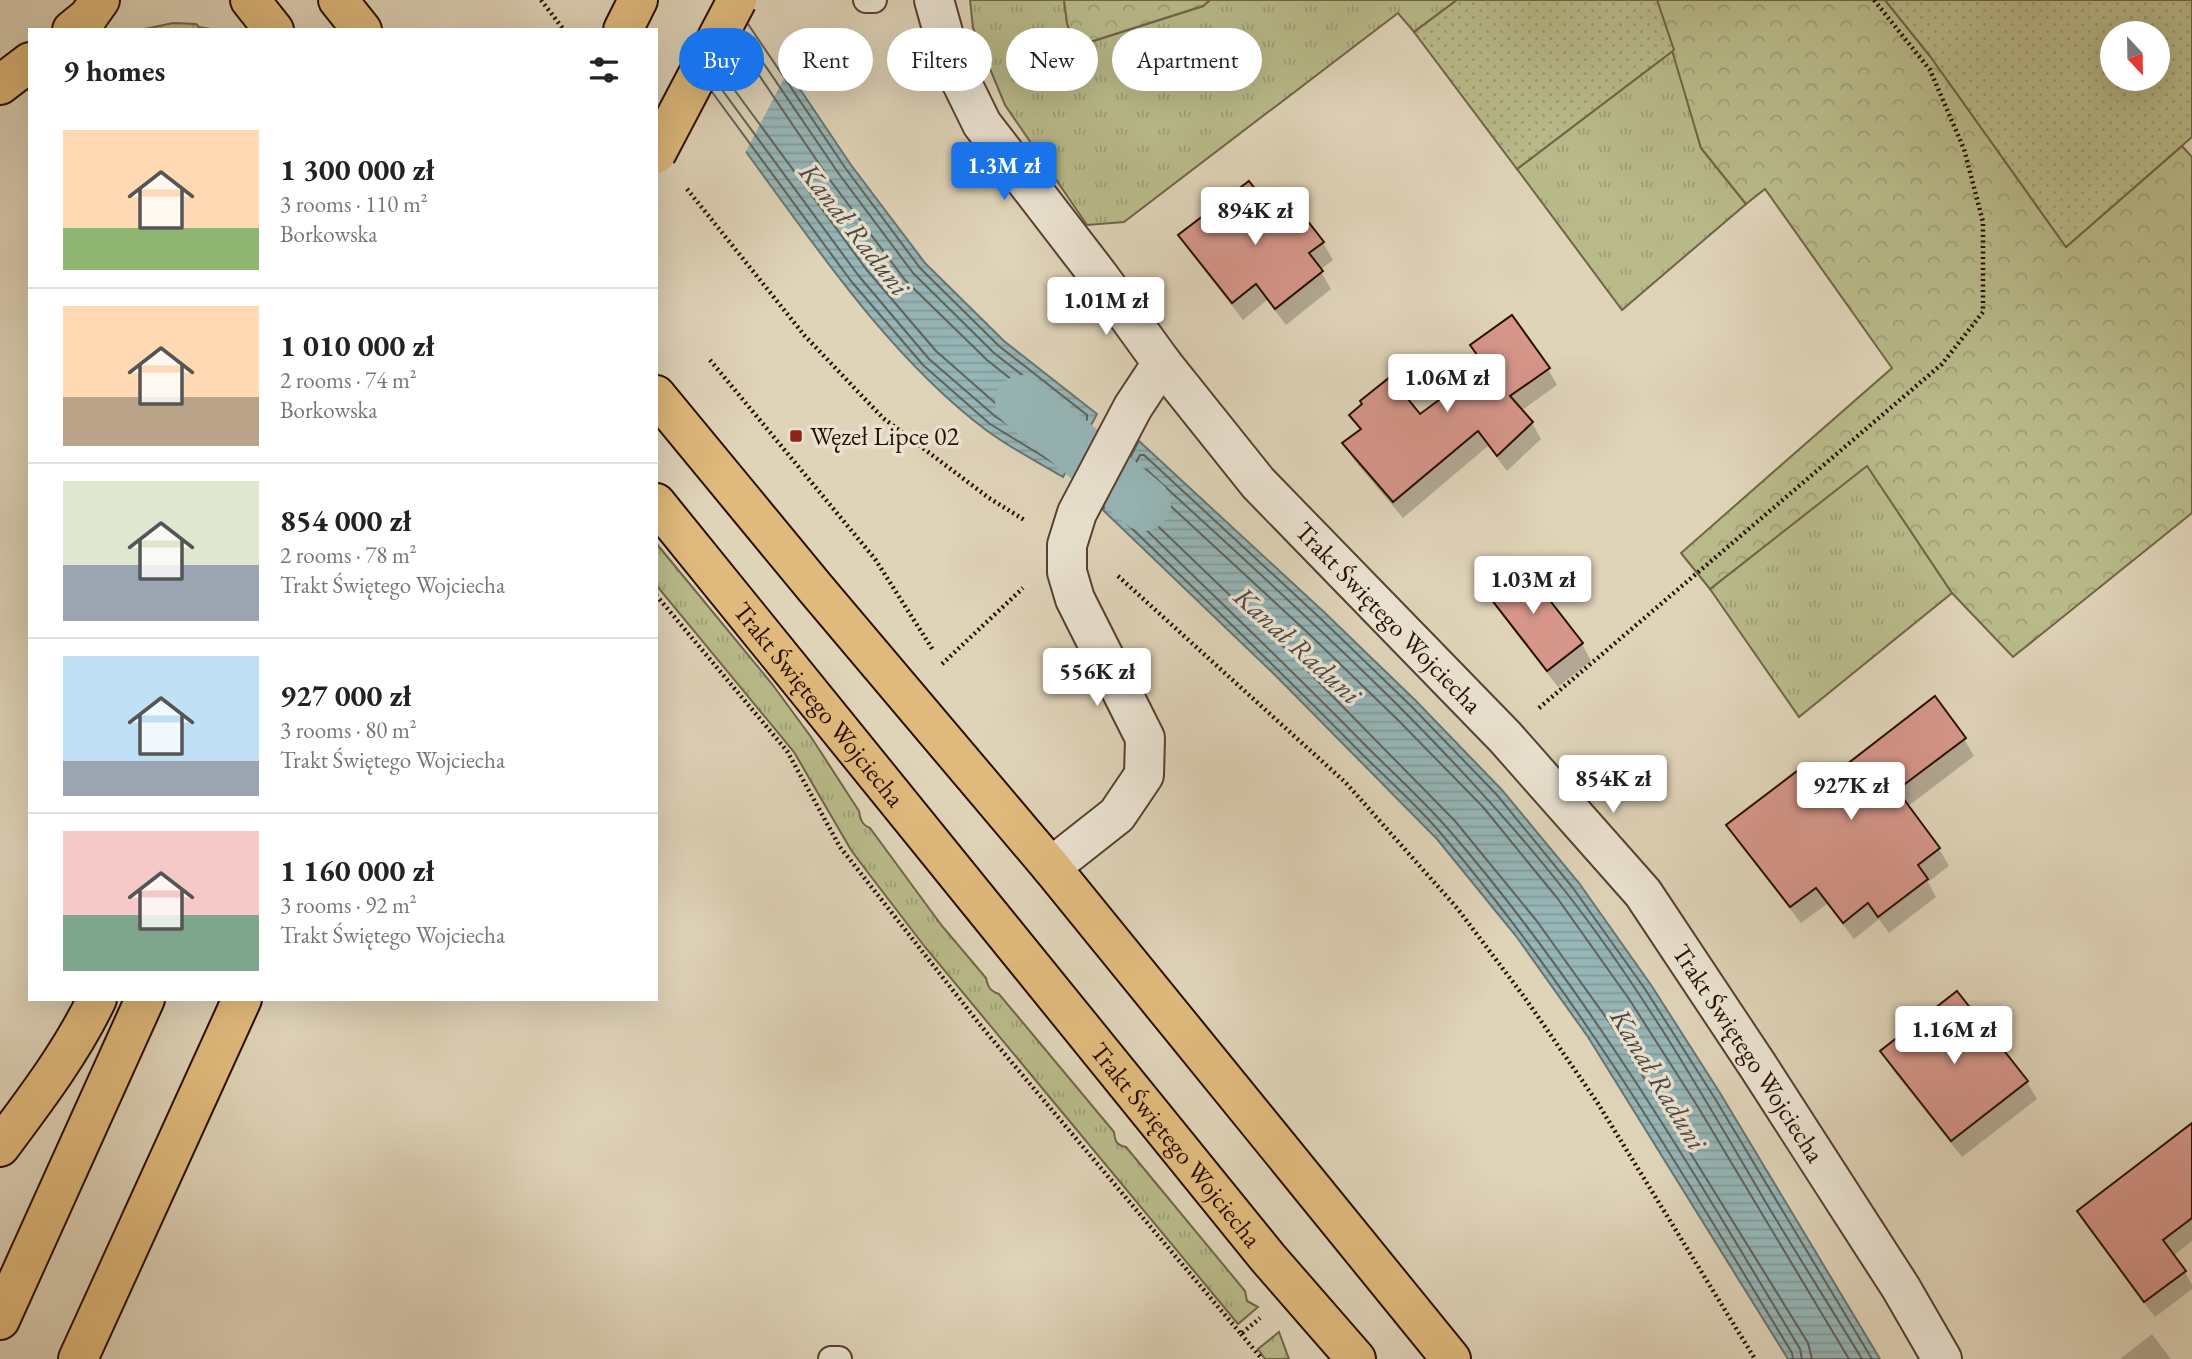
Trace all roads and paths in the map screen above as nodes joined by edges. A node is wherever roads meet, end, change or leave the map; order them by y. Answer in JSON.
{"nodes":[{"id":1,"x":100,"y":0,"type":"edge"},
{"id":2,"x":250,"y":0,"type":"edge"},
{"id":3,"x":338,"y":0,"type":"edge"},
{"id":4,"x":541,"y":0,"type":"edge"},
{"id":5,"x":638,"y":0,"type":"edge"},
{"id":6,"x":737,"y":0,"type":"edge"},
{"id":7,"x":866,"y":0,"type":"edge"},
{"id":8,"x":874,"y":0,"type":"edge"},
{"id":9,"x":934,"y":0,"type":"edge"},
{"id":10,"x":1874,"y":0,"type":"edge"},
{"id":11,"x":74,"y":28,"type":"edge"},
{"id":12,"x":272,"y":28,"type":"edge"},
{"id":13,"x":360,"y":28,"type":"edge"},
{"id":14,"x":562,"y":28,"type":"edge"},
{"id":15,"x":624,"y":28,"type":"edge"},
{"id":16,"x":28,"y":64,"type":"edge"},
{"id":17,"x":0,"y":85,"type":"edge"},
{"id":18,"x":658,"y":150,"type":"edge"},
{"id":19,"x":681,"y":182,"type":"dead end"},
{"id":20,"x":710,"y":360,"type":"dead end"},
{"id":21,"x":1162,"y":363,"type":"junction"},
{"id":22,"x":658,"y":397,"type":"edge"},
{"id":23,"x":658,"y":505,"type":"edge"},
{"id":24,"x":1029,"y":522,"type":"dead end"},
{"id":25,"x":1110,"y":571,"type":"dead end"},
{"id":26,"x":1023,"y":587,"type":"dead end"},
{"id":27,"x":934,"y":652,"type":"dead end"},
{"id":28,"x":942,"y":664,"type":"dead end"},
{"id":29,"x":1504,"y":737,"type":"junction"},
{"id":30,"x":1051,"y":867,"type":"junction"},
{"id":31,"x":95,"y":1001,"type":"edge"},
{"id":32,"x":144,"y":1001,"type":"edge"},
{"id":33,"x":241,"y":1001,"type":"edge"},
{"id":34,"x":0,"y":1147,"type":"edge"},
{"id":35,"x":98,"y":1314,"type":"junction"},
{"id":36,"x":0,"y":1320,"type":"edge"},
{"id":37,"x":1241,"y":1334,"type":"dead end"},
{"id":38,"x":78,"y":1359,"type":"edge"},
{"id":39,"x":99,"y":1359,"type":"edge"},
{"id":40,"x":831,"y":1359,"type":"edge"},
{"id":41,"x":839,"y":1359,"type":"edge"},
{"id":42,"x":1262,"y":1359,"type":"edge"},
{"id":43,"x":1356,"y":1359,"type":"edge"},
{"id":44,"x":1451,"y":1359,"type":"edge"},
{"id":45,"x":1755,"y":1359,"type":"edge"},
{"id":46,"x":1942,"y":1359,"type":"edge"}],
"edges":[{"from":1,"to":11,"type":"main road"},
{"from":2,"to":12,"type":"main road"},
{"from":3,"to":13,"type":"main road"},
{"from":4,"to":14,"type":"path"},
{"from":5,"to":15,"type":"main road"},
{"from":6,"to":18,"type":"main road","bridge":true},
{"from":7,"to":8,"type":"lane"},
{"from":9,"to":21,"type":"street","name":"Trakt Świętego Wojciecha"},
{"from":10,"to":29,"type":"path"},
{"from":16,"to":17,"type":"main road"},
{"from":19,"to":24,"type":"path"},
{"from":20,"to":27,"type":"path"},
{"from":21,"to":29,"type":"street","name":"Trakt Świętego Wojciecha"},
{"from":21,"to":30,"type":"street"},
{"from":22,"to":30,"type":"main road"},
{"from":23,"to":43,"type":"main road","name":"Trakt Świętego Wojciecha"},
{"from":25,"to":45,"type":"path"},
{"from":26,"to":28,"type":"path"},
{"from":29,"to":46,"type":"street","name":"Trakt Świętego Wojciecha"},
{"from":30,"to":44,"type":"main road"},
{"from":31,"to":34,"type":"main road"},
{"from":32,"to":36,"type":"main road"},
{"from":33,"to":35,"type":"main road"},
{"from":35,"to":38,"type":"main road"},
{"from":35,"to":39,"type":"main road"},
{"from":37,"to":42,"type":"path"},
{"from":40,"to":41,"type":"lane"}]}
